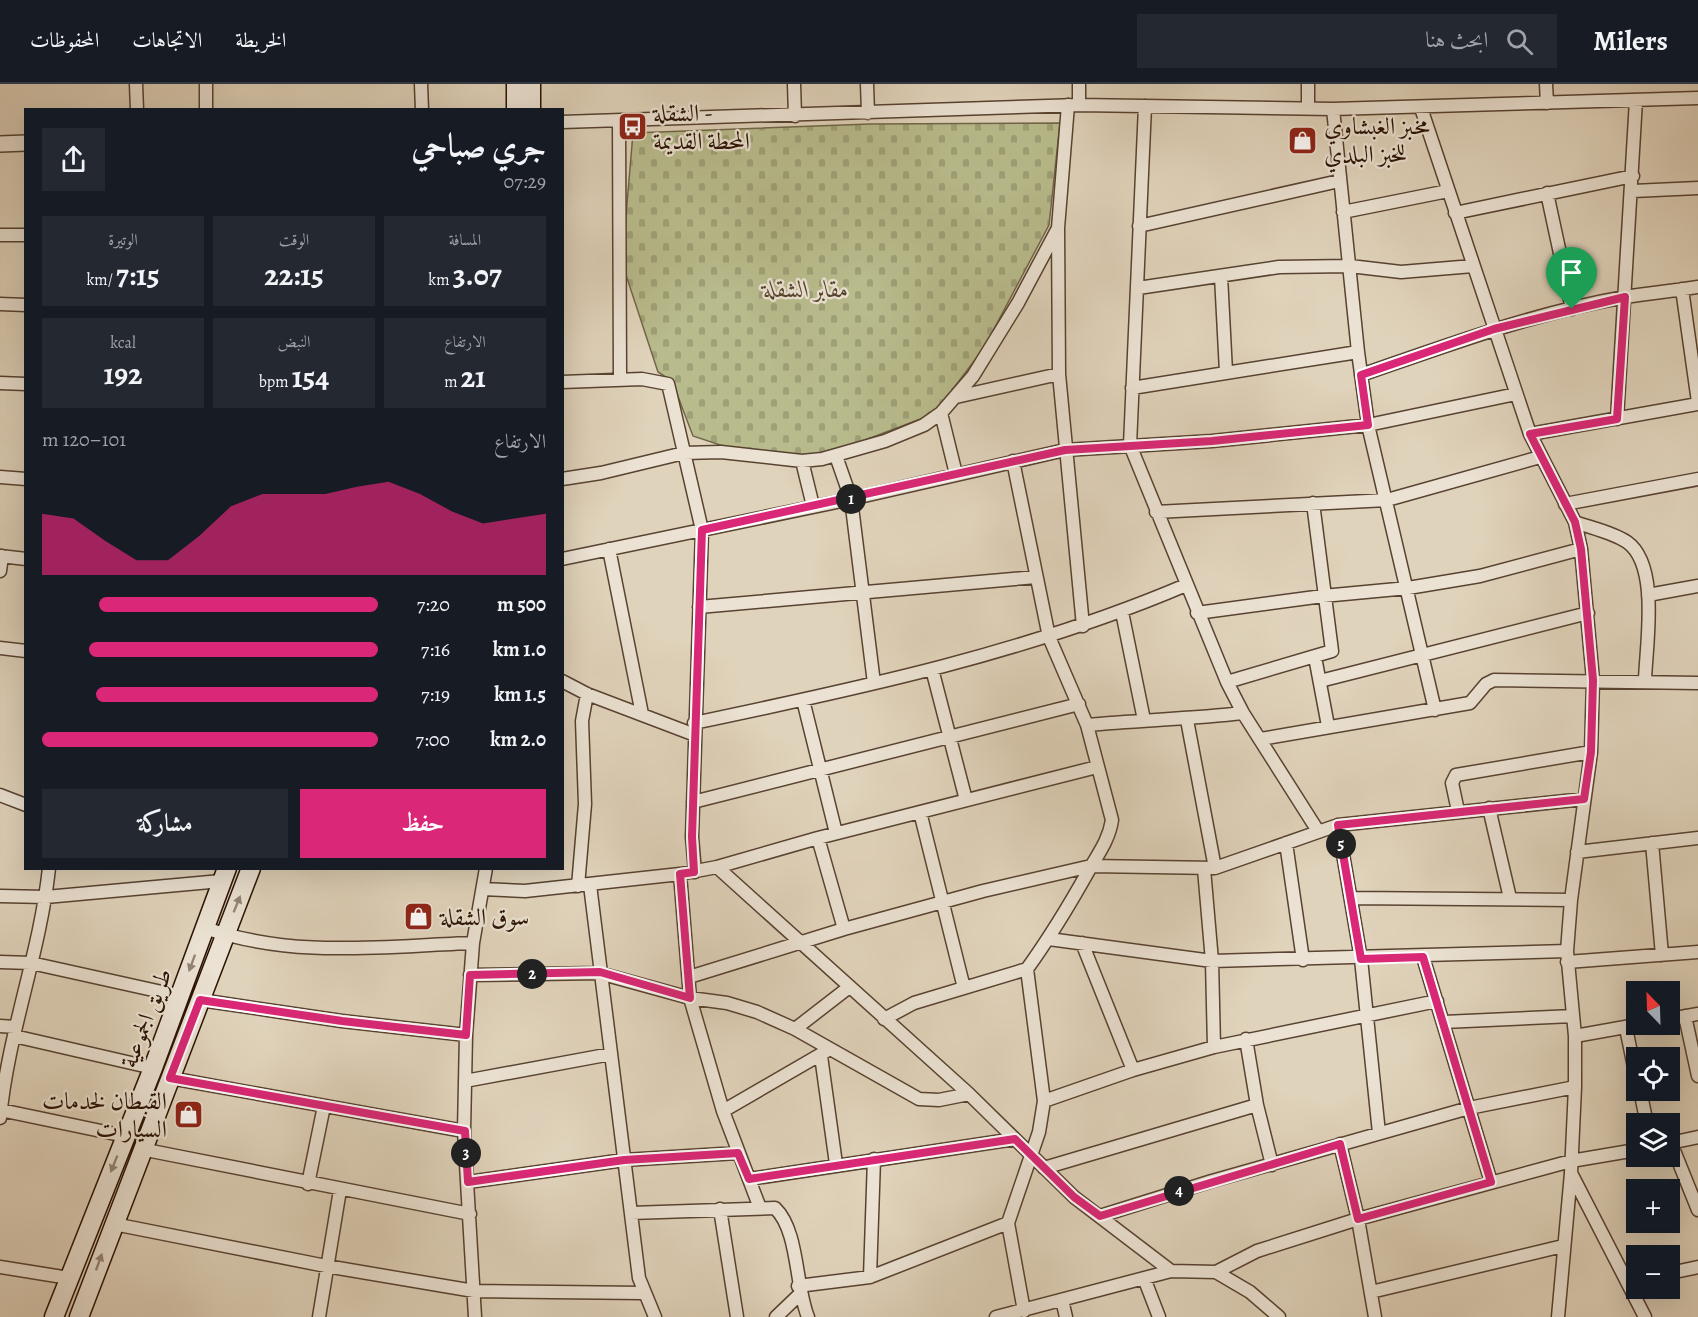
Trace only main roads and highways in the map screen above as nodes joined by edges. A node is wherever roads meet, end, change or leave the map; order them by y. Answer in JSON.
{"nodes":[{"id":1,"x":516,"y":84,"type":"edge"},
{"id":2,"x":531,"y":84,"type":"edge"},
{"id":3,"x":516,"y":108,"type":"edge"},
{"id":4,"x":531,"y":108,"type":"edge"},
{"id":5,"x":250,"y":870,"type":"edge"},
{"id":6,"x":224,"y":875,"type":"edge"},
{"id":7,"x":84,"y":1316,"type":"edge"},
{"id":8,"x":54,"y":1317,"type":"edge"}],
"edges":[{"from":1,"to":3,"type":"main road"},
{"from":2,"to":4,"type":"main road"},
{"from":7,"to":5,"type":"main road","name":"طريق الجموعية","one_way":true},
{"from":6,"to":8,"type":"main road","name":"طريق الجموعية","one_way":true}]}
